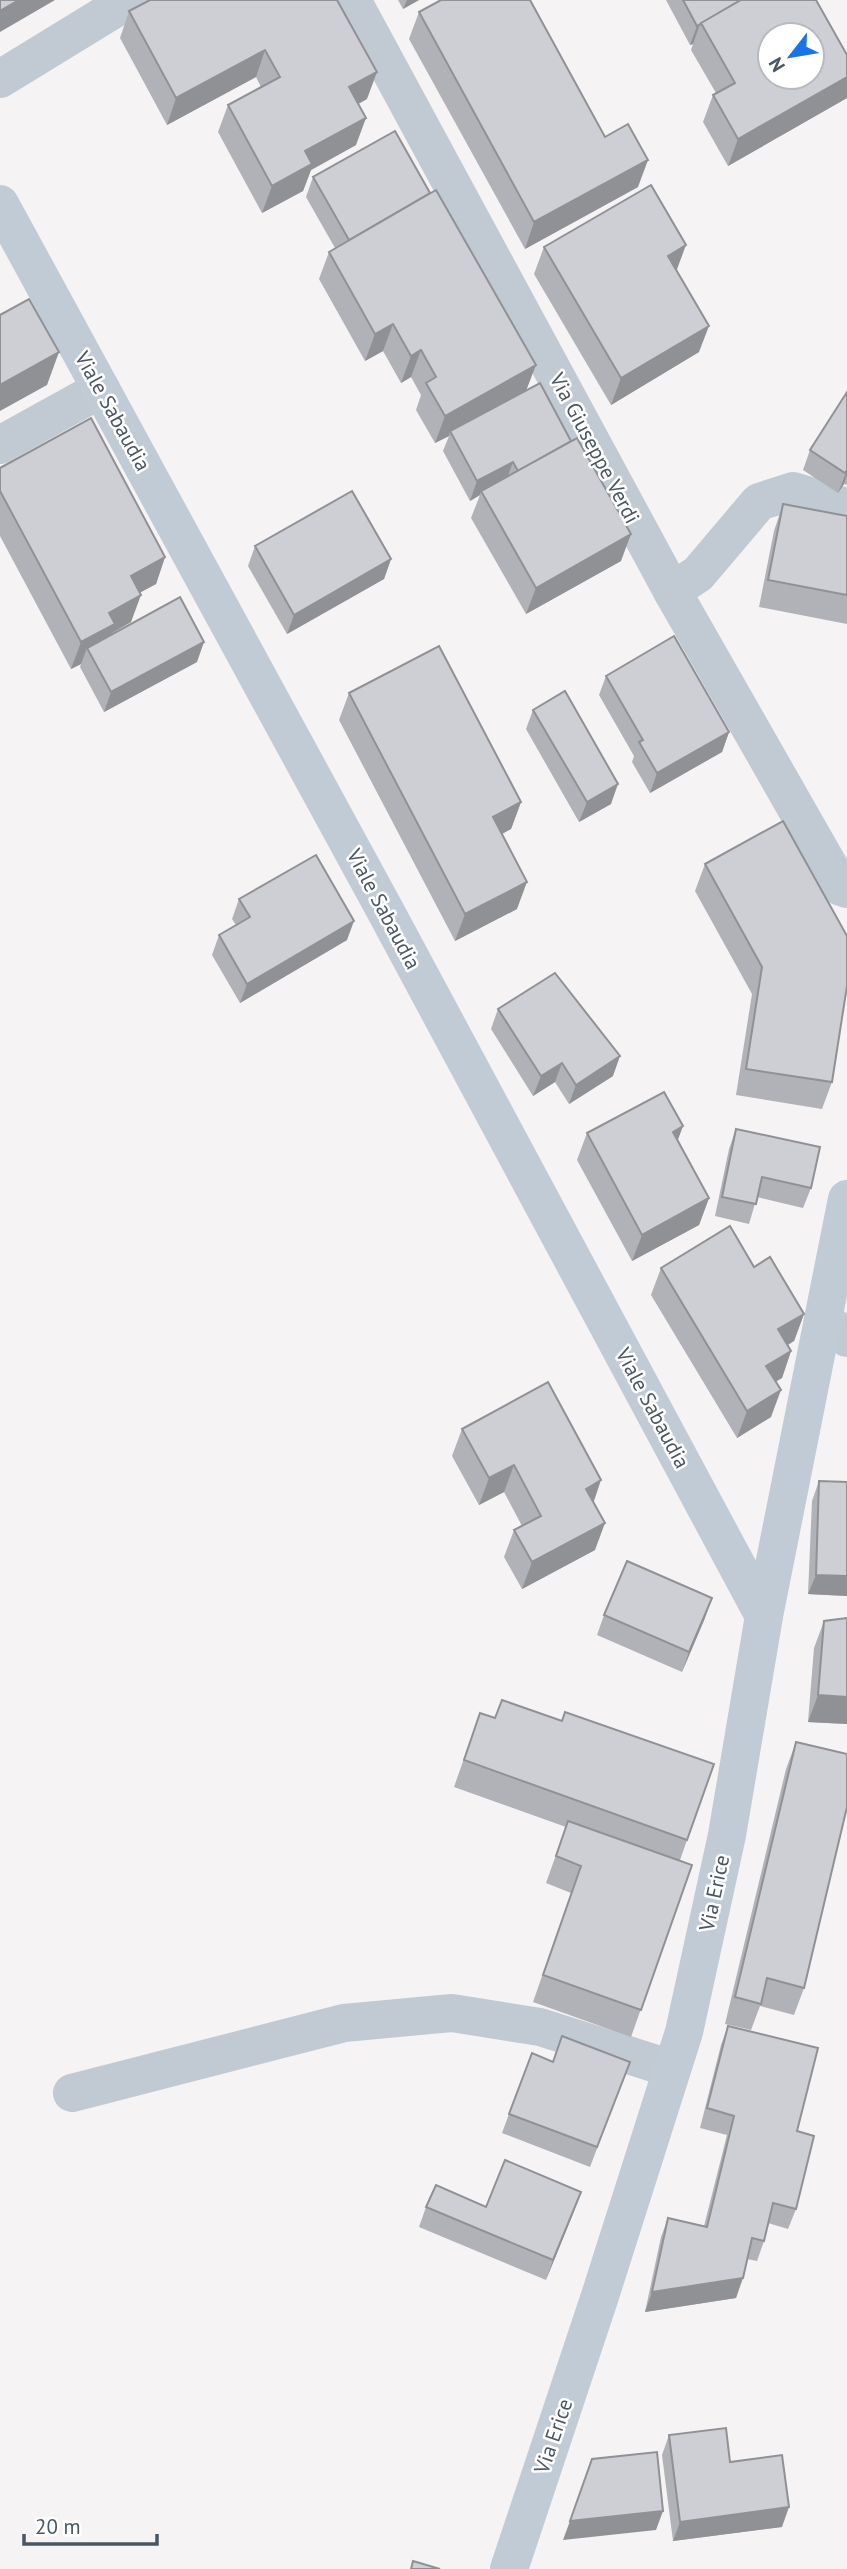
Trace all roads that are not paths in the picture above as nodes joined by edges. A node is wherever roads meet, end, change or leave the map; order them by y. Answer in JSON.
{"nodes":[{"id":1,"x":129,"y":0,"type":"edge"},
{"id":2,"x":352,"y":0,"type":"edge"},
{"id":3,"x":0,"y":79,"type":"edge"},
{"id":4,"x":0,"y":204,"type":"edge"},
{"id":5,"x":101,"y":389,"type":"junction"},
{"id":6,"x":0,"y":445,"type":"edge"},
{"id":7,"x":847,"y":508,"type":"edge"},
{"id":8,"x":672,"y":591,"type":"junction"},
{"id":9,"x":847,"y":889,"type":"edge"},
{"id":10,"x":847,"y":1199,"type":"edge"},
{"id":11,"x":835,"y":1329,"type":"edge"},
{"id":12,"x":764,"y":1616,"type":"junction"},
{"id":13,"x":672,"y":2069,"type":"junction"},
{"id":14,"x":72,"y":2093,"type":"dead end"},
{"id":15,"x":509,"y":2569,"type":"edge"}],
"edges":[{"from":1,"to":3,"type":"street"},
{"from":2,"to":8,"type":"street","name":"Via Giuseppe Verdi"},
{"from":4,"to":5,"type":"street","name":"Viale Sabaudia"},
{"from":5,"to":6,"type":"street"},
{"from":5,"to":12,"type":"street","name":"Viale Sabaudia"},
{"from":7,"to":8,"type":"street"},
{"from":8,"to":9,"type":"street","name":"Via Giuseppe Verdi"},
{"from":10,"to":11,"type":"street","name":"Via Erice"},
{"from":11,"to":12,"type":"street","name":"Via Erice"},
{"from":12,"to":13,"type":"street","name":"Via Erice"},
{"from":13,"to":14,"type":"street"},
{"from":13,"to":15,"type":"street","name":"Via Erice"}]}
